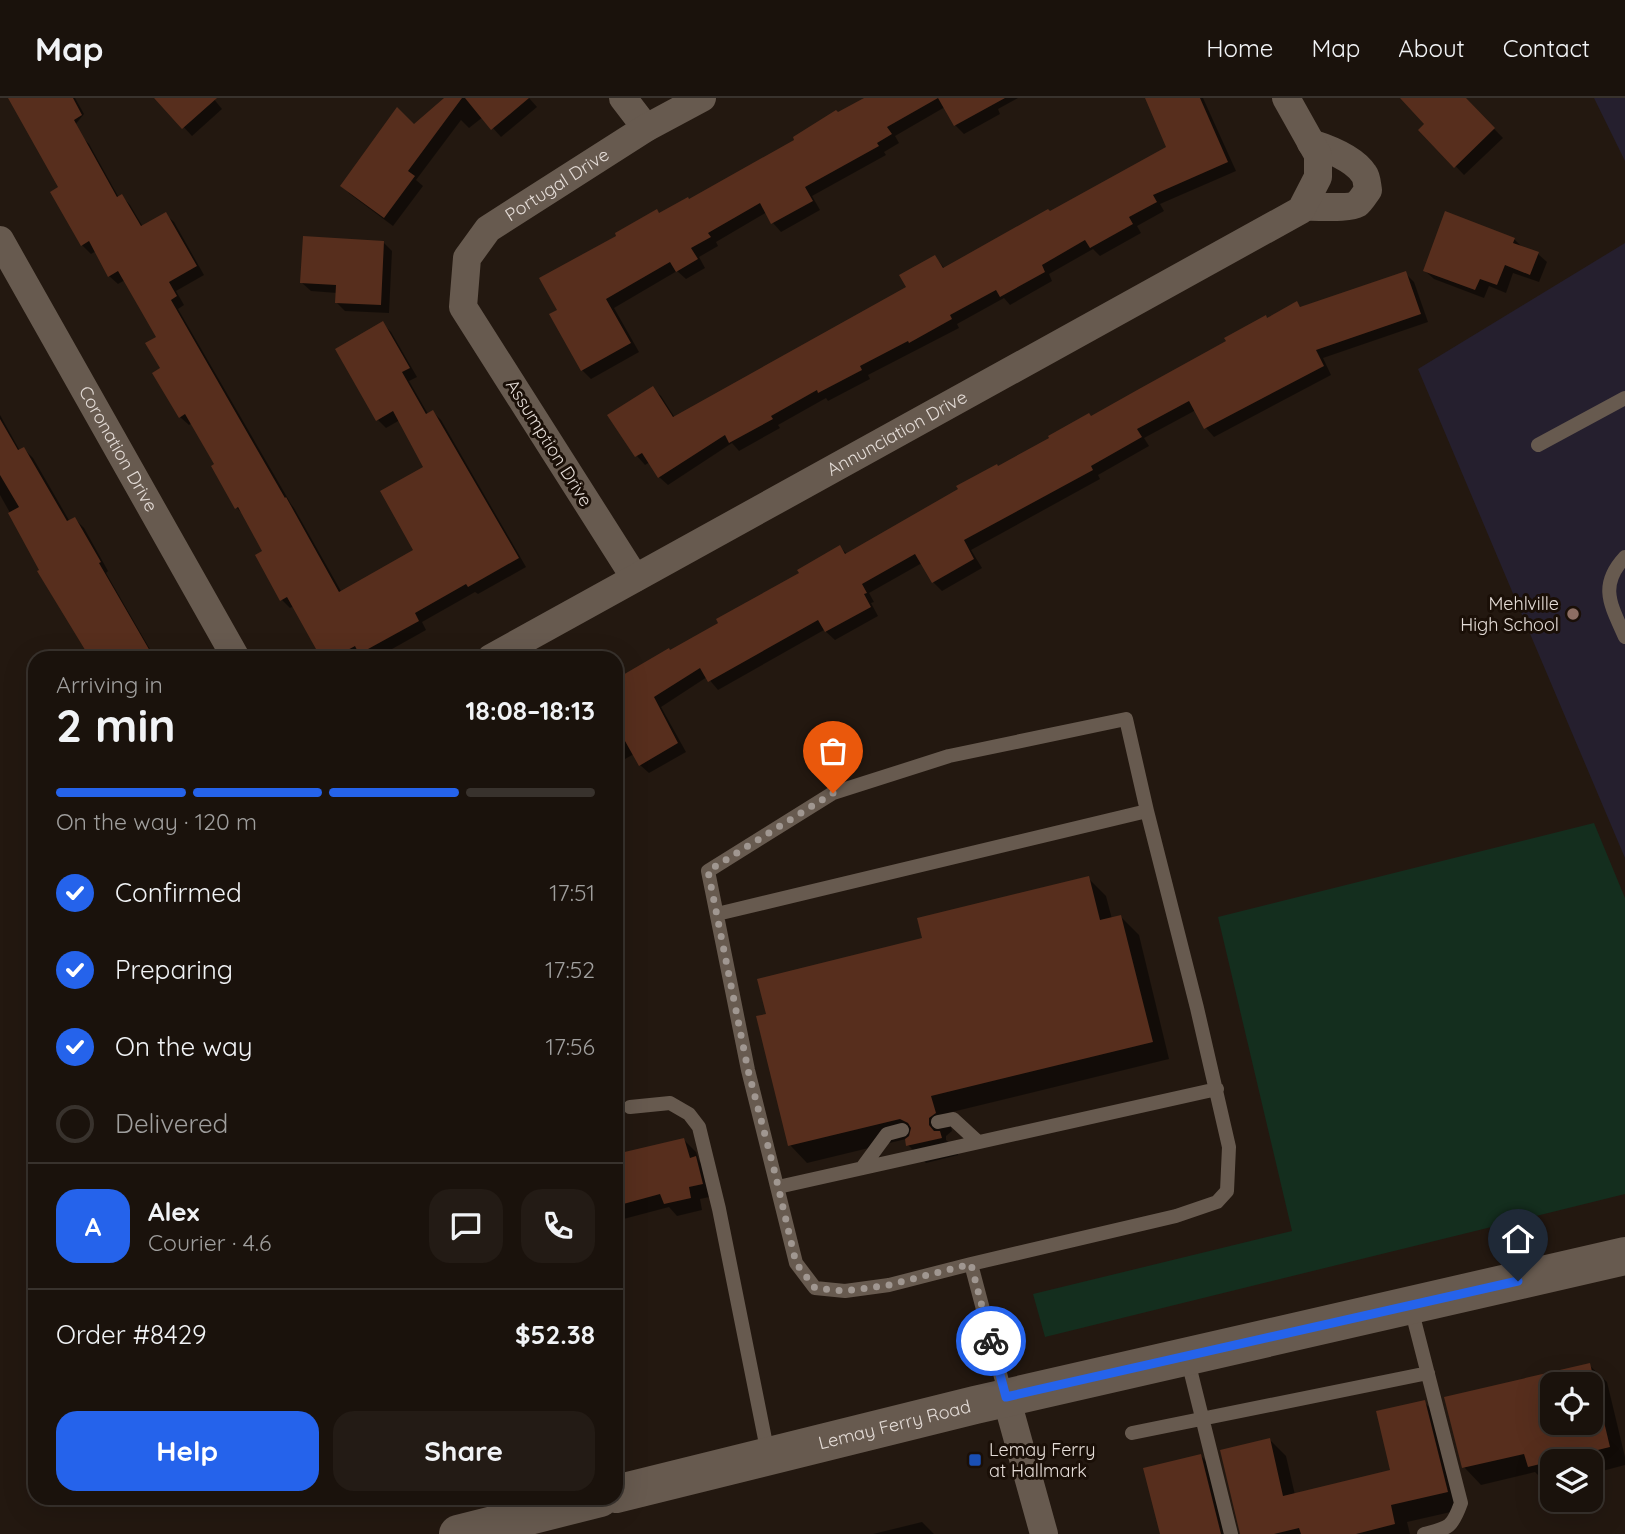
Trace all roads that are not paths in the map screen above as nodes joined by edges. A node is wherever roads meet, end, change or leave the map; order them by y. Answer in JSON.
{"nodes":[{"id":1,"x":623,"y":98,"type":"edge"},
{"id":2,"x":702,"y":98,"type":"edge"},
{"id":3,"x":1286,"y":98,"type":"edge"},
{"id":4,"x":646,"y":128,"type":"junction"},
{"id":5,"x":1311,"y":143,"type":"junction"},
{"id":6,"x":1303,"y":207,"type":"junction"},
{"id":7,"x":0,"y":240,"type":"edge"},
{"id":8,"x":463,"y":307,"type":"joint"},
{"id":9,"x":1625,"y":398,"type":"edge"},
{"id":10,"x":1538,"y":445,"type":"dead end"},
{"id":11,"x":1625,"y":557,"type":"edge"},
{"id":12,"x":635,"y":578,"type":"junction"},
{"id":13,"x":1625,"y":637,"type":"edge"},
{"id":14,"x":232,"y":651,"type":"edge"},
{"id":15,"x":504,"y":651,"type":"edge"},
{"id":16,"x":1147,"y":811,"type":"junction"},
{"id":17,"x":717,"y":914,"type":"junction"},
{"id":18,"x":1217,"y":1089,"type":"junction"},
{"id":19,"x":630,"y":1107,"type":"dead end"},
{"id":20,"x":938,"y":1122,"type":"dead end"},
{"id":21,"x":902,"y":1130,"type":"dead end"},
{"id":22,"x":978,"y":1142,"type":"junction"},
{"id":23,"x":862,"y":1168,"type":"junction"},
{"id":24,"x":778,"y":1187,"type":"junction"},
{"id":25,"x":1625,"y":1256,"type":"edge"},
{"id":26,"x":971,"y":1264,"type":"junction"},
{"id":27,"x":1411,"y":1306,"type":"junction"},
{"id":28,"x":1186,"y":1356,"type":"junction"},
{"id":29,"x":1428,"y":1373,"type":"junction"},
{"id":30,"x":1006,"y":1397,"type":"junction"},
{"id":31,"x":1202,"y":1419,"type":"junction"},
{"id":32,"x":1132,"y":1433,"type":"dead end"},
{"id":33,"x":768,"y":1455,"type":"junction"},
{"id":34,"x":623,"y":1492,"type":"edge"},
{"id":35,"x":572,"y":1505,"type":"edge"},
{"id":36,"x":458,"y":1534,"type":"edge"},
{"id":37,"x":1044,"y":1534,"type":"edge"},
{"id":38,"x":1231,"y":1534,"type":"edge"},
{"id":39,"x":1424,"y":1534,"type":"edge"}],
"edges":[{"from":1,"to":4,"type":"street"},
{"from":2,"to":4,"type":"street","name":"Portugal Drive"},
{"from":3,"to":5,"type":"street"},
{"from":4,"to":8,"type":"street","name":"Portugal Drive"},
{"from":5,"to":6,"type":"street"},
{"from":5,"to":6,"type":"street"},
{"from":6,"to":12,"type":"street","name":"Annunciation Drive"},
{"from":7,"to":14,"type":"street","name":"Coronation Drive"},
{"from":8,"to":12,"type":"street","name":"Assumption Drive"},
{"from":9,"to":10,"type":"lane"},
{"from":11,"to":13,"type":"lane"},
{"from":12,"to":15,"type":"street","name":"Annunciation Drive"},
{"from":16,"to":17,"type":"lane"},
{"from":16,"to":17,"type":"lane"},
{"from":16,"to":18,"type":"lane"},
{"from":17,"to":24,"type":"lane"},
{"from":18,"to":22,"type":"lane"},
{"from":18,"to":26,"type":"lane"},
{"from":19,"to":33,"type":"lane"},
{"from":20,"to":22,"type":"lane"},
{"from":21,"to":23,"type":"lane"},
{"from":22,"to":23,"type":"lane"},
{"from":23,"to":24,"type":"lane"},
{"from":24,"to":26,"type":"lane"},
{"from":25,"to":27,"type":"main road","name":"Lemay Ferry Road"},
{"from":26,"to":30,"type":"lane"},
{"from":27,"to":28,"type":"main road","name":"Lemay Ferry Road"},
{"from":27,"to":29,"type":"lane"},
{"from":28,"to":30,"type":"main road","name":"Lemay Ferry Road"},
{"from":28,"to":31,"type":"lane"},
{"from":29,"to":31,"type":"lane"},
{"from":29,"to":39,"type":"lane"},
{"from":30,"to":33,"type":"main road","name":"Lemay Ferry Road"},
{"from":30,"to":37,"type":"street"},
{"from":31,"to":32,"type":"lane"},
{"from":31,"to":38,"type":"lane"},
{"from":33,"to":34,"type":"main road","name":"Lemay Ferry Road"},
{"from":35,"to":36,"type":"main road"}]}
